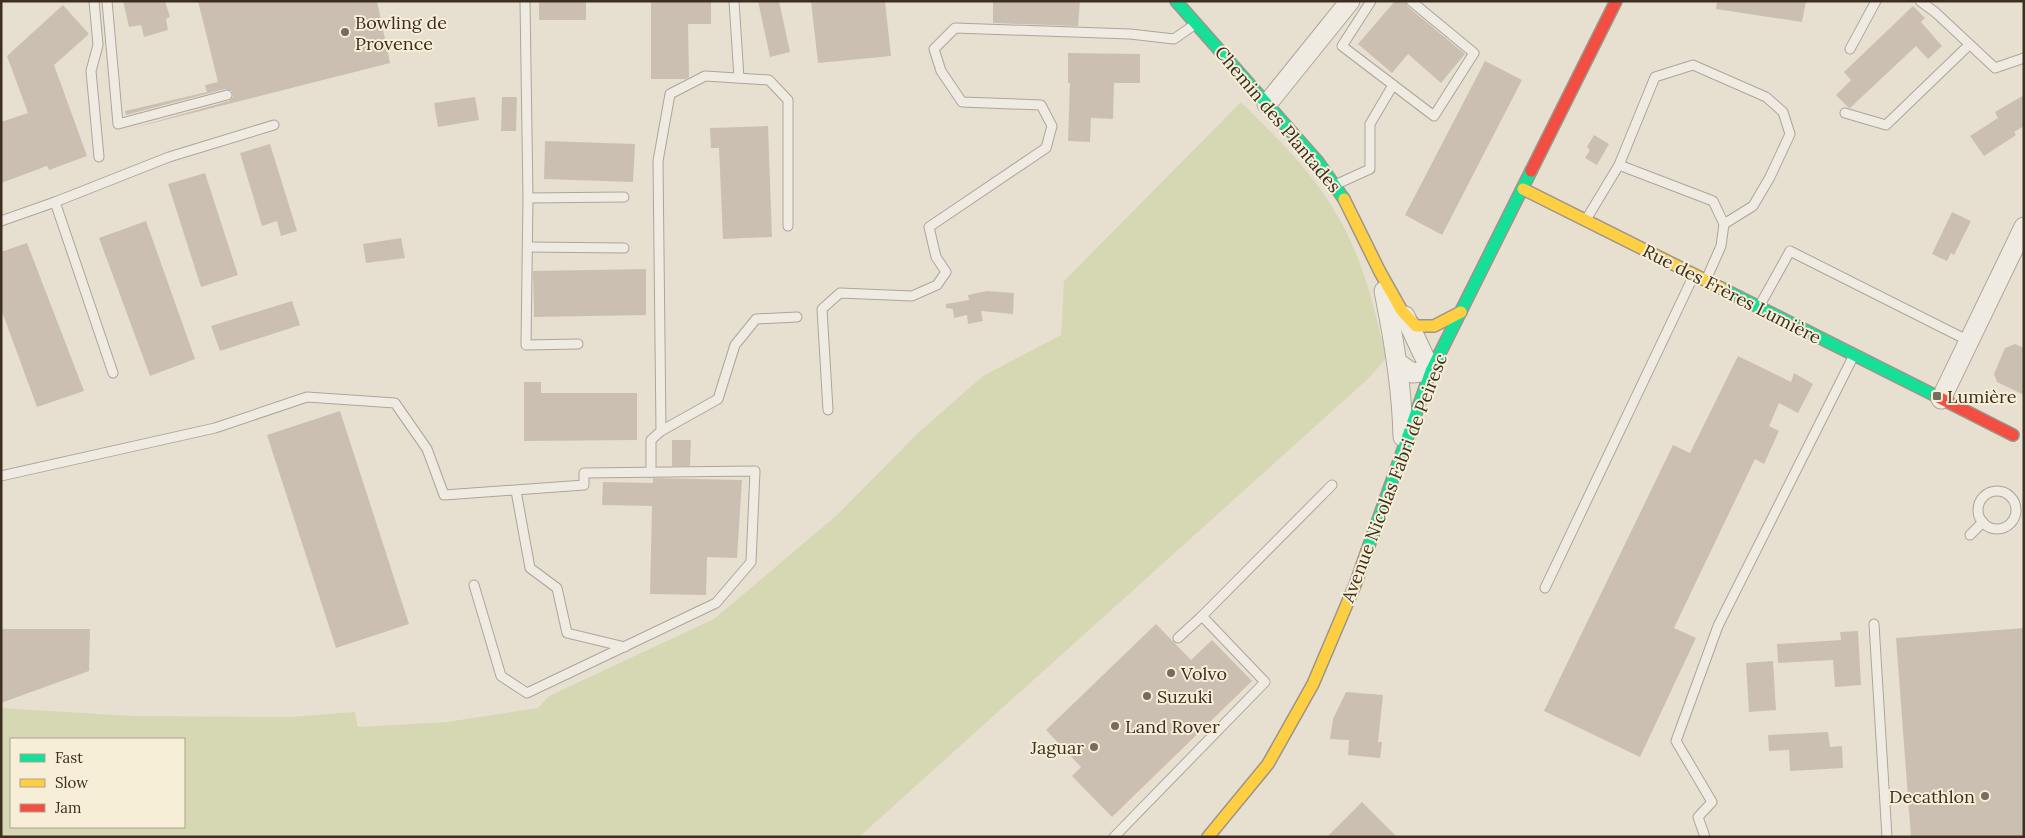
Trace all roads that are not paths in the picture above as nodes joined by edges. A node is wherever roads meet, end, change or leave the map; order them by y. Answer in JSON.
{"nodes":[{"id":1,"x":94,"y":1,"type":"edge"},
{"id":2,"x":107,"y":1,"type":"edge"},
{"id":3,"x":525,"y":1,"type":"edge"},
{"id":4,"x":734,"y":1,"type":"edge"},
{"id":5,"x":1176,"y":1,"type":"edge"},
{"id":6,"x":1350,"y":1,"type":"edge"},
{"id":7,"x":1371,"y":1,"type":"edge"},
{"id":8,"x":1411,"y":1,"type":"edge"},
{"id":9,"x":1616,"y":1,"type":"edge"},
{"id":10,"x":1876,"y":1,"type":"edge"},
{"id":11,"x":1920,"y":1,"type":"edge"},
{"id":12,"x":1196,"y":24,"type":"junction"},
{"id":13,"x":1969,"y":44,"type":"junction"},
{"id":14,"x":1850,"y":48,"type":"dead end"},
{"id":15,"x":2024,"y":58,"type":"edge"},
{"id":16,"x":739,"y":78,"type":"junction"},
{"id":17,"x":1393,"y":86,"type":"junction"},
{"id":18,"x":227,"y":95,"type":"dead end"},
{"id":19,"x":1267,"y":104,"type":"junction"},
{"id":20,"x":1845,"y":113,"type":"dead end"},
{"id":21,"x":274,"y":125,"type":"dead end"},
{"id":22,"x":99,"y":156,"type":"dead end"},
{"id":23,"x":1619,"y":165,"type":"junction"},
{"id":24,"x":1335,"y":185,"type":"junction"},
{"id":25,"x":1523,"y":189,"type":"junction"},
{"id":26,"x":624,"y":197,"type":"dead end"},
{"id":27,"x":528,"y":198,"type":"junction"},
{"id":28,"x":54,"y":202,"type":"junction"},
{"id":29,"x":1,"y":221,"type":"edge"},
{"id":30,"x":1586,"y":221,"type":"junction"},
{"id":31,"x":1724,"y":224,"type":"junction"},
{"id":32,"x":788,"y":226,"type":"dead end"},
{"id":33,"x":2024,"y":227,"type":"edge"},
{"id":34,"x":528,"y":248,"type":"junction"},
{"id":35,"x":624,"y":248,"type":"dead end"},
{"id":36,"x":1380,"y":272,"type":"junction"},
{"id":37,"x":1694,"y":274,"type":"junction"},
{"id":38,"x":1706,"y":280,"type":"junction"},
{"id":39,"x":1759,"y":307,"type":"junction"},
{"id":40,"x":1402,"y":311,"type":"junction"},
{"id":41,"x":1461,"y":312,"type":"junction"},
{"id":42,"x":797,"y":317,"type":"dead end"},
{"id":43,"x":1969,"y":341,"type":"junction"},
{"id":44,"x":578,"y":344,"type":"dead end"},
{"id":45,"x":1854,"y":355,"type":"junction"},
{"id":46,"x":1398,"y":363,"type":"junction"},
{"id":47,"x":1431,"y":371,"type":"junction"},
{"id":48,"x":113,"y":373,"type":"dead end"},
{"id":49,"x":1941,"y":398,"type":"junction"},
{"id":50,"x":828,"y":410,"type":"dead end"},
{"id":51,"x":661,"y":431,"type":"junction"},
{"id":52,"x":2013,"y":434,"type":"dead end"},
{"id":53,"x":1403,"y":448,"type":"junction"},
{"id":54,"x":652,"y":472,"type":"junction"},
{"id":55,"x":1,"y":476,"type":"edge"},
{"id":56,"x":1332,"y":485,"type":"dead end"},
{"id":57,"x":516,"y":491,"type":"junction"},
{"id":58,"x":2019,"y":491,"type":"dead end"},
{"id":59,"x":2010,"y":495,"type":"junction"},
{"id":60,"x":2020,"y":515,"type":"edge"},
{"id":61,"x":1983,"y":522,"type":"junction"},
{"id":62,"x":1970,"y":535,"type":"dead end"},
{"id":63,"x":474,"y":585,"type":"dead end"},
{"id":64,"x":1544,"y":588,"type":"dead end"},
{"id":65,"x":1202,"y":616,"type":"junction"},
{"id":66,"x":1874,"y":624,"type":"dead end"},
{"id":67,"x":1178,"y":638,"type":"dead end"},
{"id":68,"x":625,"y":646,"type":"junction"},
{"id":69,"x":1114,"y":837,"type":"edge"},
{"id":70,"x":1208,"y":837,"type":"edge"},
{"id":71,"x":1705,"y":837,"type":"edge"},
{"id":72,"x":1887,"y":837,"type":"edge"}],
"edges":[{"from":1,"to":22,"type":"lane"},
{"from":2,"to":18,"type":"lane"},
{"from":3,"to":27,"type":"lane"},
{"from":4,"to":16,"type":"lane"},
{"from":5,"to":12,"type":"street","name":"Chemin des Plantades"},
{"from":6,"to":19,"type":"street"},
{"from":7,"to":17,"type":"lane"},
{"from":8,"to":17,"type":"lane"},
{"from":9,"to":25,"type":"street","name":"Avenue Nicolas Fabri de Peiresc"},
{"from":10,"to":14,"type":"lane"},
{"from":11,"to":13,"type":"lane"},
{"from":12,"to":19,"type":"street","name":"Chemin des Plantades"},
{"from":12,"to":50,"type":"lane"},
{"from":13,"to":15,"type":"lane"},
{"from":13,"to":20,"type":"lane"},
{"from":16,"to":32,"type":"lane"},
{"from":16,"to":51,"type":"lane"},
{"from":17,"to":24,"type":"lane"},
{"from":19,"to":24,"type":"street","name":"Chemin des Plantades"},
{"from":21,"to":28,"type":"lane"},
{"from":23,"to":30,"type":"lane"},
{"from":23,"to":31,"type":"lane"},
{"from":23,"to":31,"type":"lane"},
{"from":24,"to":36,"type":"street","name":"Chemin des Plantades"},
{"from":25,"to":30,"type":"street","name":"Rue des Frères Lumière"},
{"from":25,"to":41,"type":"street","name":"Avenue Nicolas Fabri de Peiresc"},
{"from":26,"to":27,"type":"lane"},
{"from":27,"to":34,"type":"lane"},
{"from":28,"to":29,"type":"lane"},
{"from":28,"to":48,"type":"lane"},
{"from":30,"to":37,"type":"street","name":"Rue des Frères Lumière"},
{"from":31,"to":38,"type":"lane"},
{"from":33,"to":43,"type":"street"},
{"from":34,"to":35,"type":"lane"},
{"from":34,"to":44,"type":"lane"},
{"from":36,"to":40,"type":"street","name":"Chemin des Plantades"},
{"from":36,"to":46,"type":"street"},
{"from":37,"to":38,"type":"street","name":"Rue des Frères Lumière"},
{"from":37,"to":64,"type":"lane"},
{"from":38,"to":39,"type":"street","name":"Rue des Frères Lumière"},
{"from":39,"to":43,"type":"lane"},
{"from":39,"to":45,"type":"street","name":"Rue des Frères Lumière"},
{"from":40,"to":41,"type":"street"},
{"from":40,"to":47,"type":"street"},
{"from":41,"to":47,"type":"street","name":"Avenue Nicolas Fabri de Peiresc"},
{"from":42,"to":51,"type":"lane"},
{"from":43,"to":49,"type":"street"},
{"from":45,"to":49,"type":"street","name":"Rue des Frères Lumière"},
{"from":45,"to":71,"type":"lane"},
{"from":46,"to":47,"type":"street"},
{"from":46,"to":53,"type":"street"},
{"from":47,"to":53,"type":"street","name":"Avenue Nicolas Fabri de Peiresc"},
{"from":49,"to":52,"type":"street","name":"Rue des Frères Lumière"},
{"from":51,"to":54,"type":"lane"},
{"from":53,"to":70,"type":"street","name":"Avenue Nicolas Fabri de Peiresc"},
{"from":54,"to":57,"type":"lane"},
{"from":54,"to":68,"type":"lane"},
{"from":55,"to":57,"type":"lane"},
{"from":56,"to":65,"type":"lane"},
{"from":57,"to":68,"type":"lane"},
{"from":58,"to":59,"type":"lane"},
{"from":59,"to":60,"type":"lane"},
{"from":59,"to":61,"type":"lane"},
{"from":60,"to":61,"type":"lane"},
{"from":61,"to":62,"type":"lane"},
{"from":63,"to":68,"type":"lane"},
{"from":65,"to":67,"type":"lane"},
{"from":65,"to":69,"type":"lane"},
{"from":66,"to":72,"type":"lane"}]}
